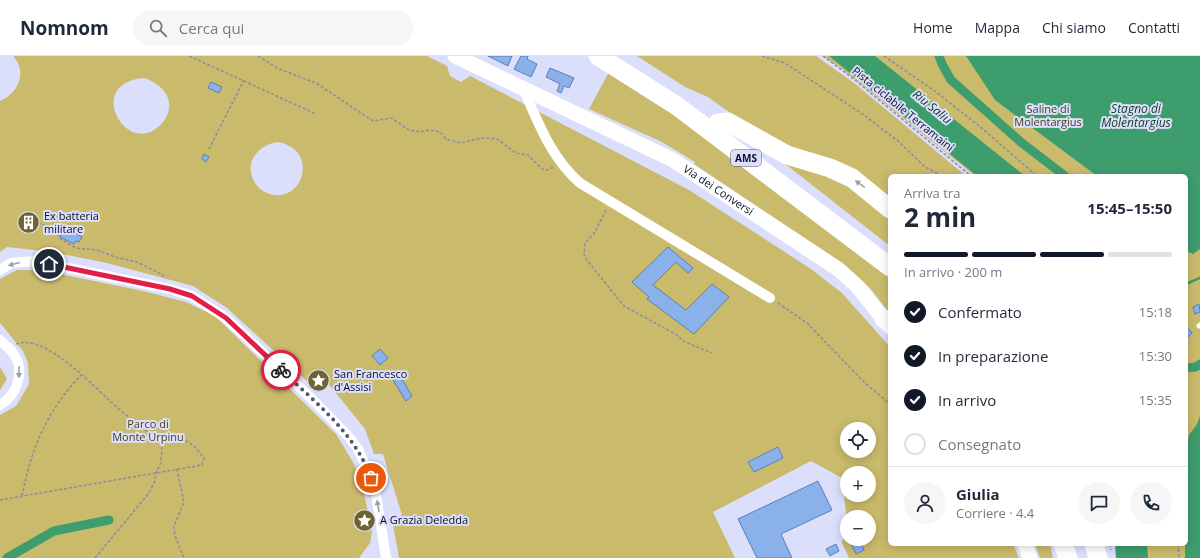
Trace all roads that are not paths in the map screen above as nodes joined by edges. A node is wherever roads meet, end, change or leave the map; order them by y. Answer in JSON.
{"nodes":[{"id":1,"x":455,"y":56,"type":"edge"},
{"id":2,"x":598,"y":56,"type":"edge"},
{"id":3,"x":622,"y":56,"type":"edge"},
{"id":4,"x":523,"y":88,"type":"junction"},
{"id":5,"x":718,"y":123,"type":"junction"},
{"id":6,"x":888,"y":208,"type":"edge"},
{"id":7,"x":888,"y":251,"type":"edge"},
{"id":8,"x":888,"y":265,"type":"edge"},
{"id":9,"x":0,"y":270,"type":"edge"},
{"id":10,"x":770,"y":298,"type":"road end"},
{"id":11,"x":888,"y":322,"type":"edge"},
{"id":12,"x":0,"y":340,"type":"edge"},
{"id":13,"x":0,"y":405,"type":"edge"},
{"id":14,"x":1026,"y":546,"type":"edge"},
{"id":15,"x":1063,"y":546,"type":"edge"},
{"id":16,"x":1076,"y":546,"type":"edge"},
{"id":17,"x":1095,"y":546,"type":"edge"},
{"id":18,"x":386,"y":558,"type":"edge"},
{"id":19,"x":1030,"y":558,"type":"edge"},
{"id":20,"x":1068,"y":558,"type":"edge"},
{"id":21,"x":1081,"y":558,"type":"edge"},
{"id":22,"x":1098,"y":558,"type":"edge"}],
"edges":[{"from":1,"to":4,"type":"street","name":"Via dei Conversi"},
{"from":2,"to":8,"type":"highway","number":"AMS"},
{"from":3,"to":5,"type":"highway","number":"AMS"},
{"from":4,"to":10,"type":"street"},
{"from":4,"to":11,"type":"street","name":"Via dei Conversi"},
{"from":6,"to":5,"type":"highway","one_way":true},
{"from":5,"to":7,"type":"highway","number":"AMS"},
{"from":18,"to":9,"type":"street","one_way":true},
{"from":12,"to":13,"type":"street","one_way":true},
{"from":14,"to":19,"type":"street"},
{"from":15,"to":20,"type":"highway"},
{"from":16,"to":21,"type":"highway"},
{"from":17,"to":22,"type":"highway"}]}
